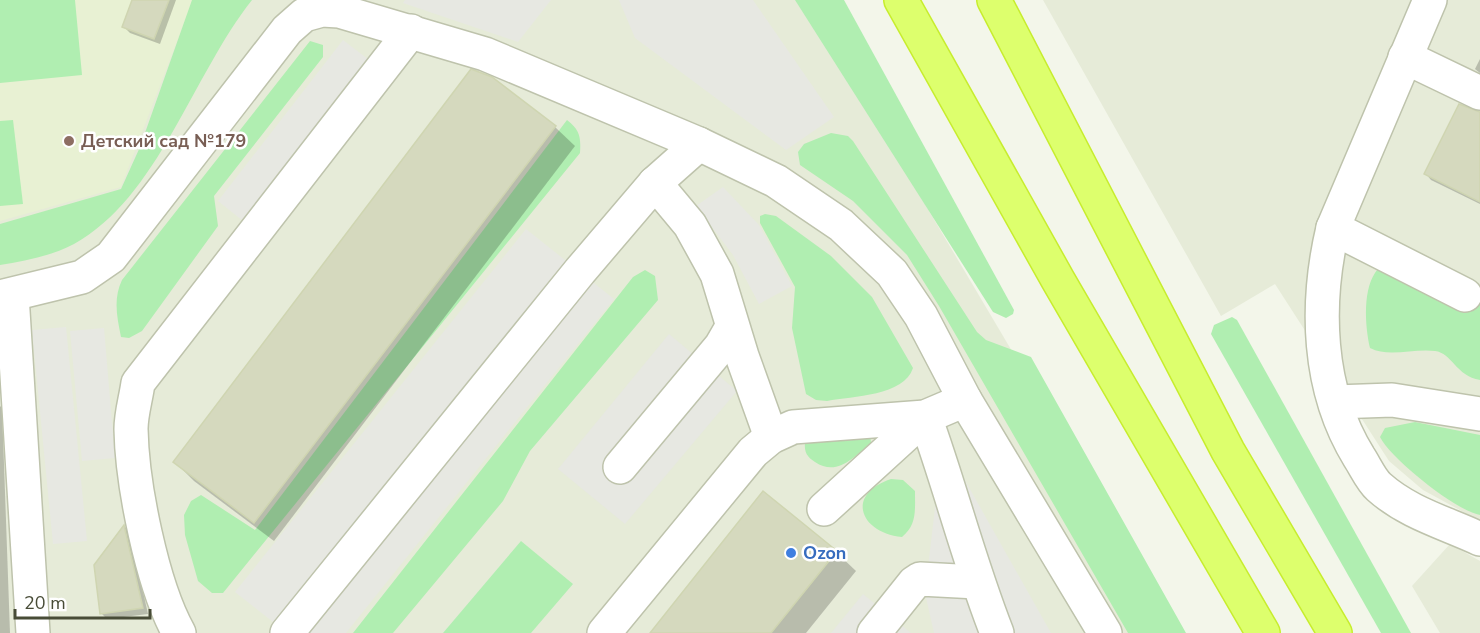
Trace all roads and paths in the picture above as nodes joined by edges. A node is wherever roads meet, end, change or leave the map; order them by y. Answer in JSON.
{"nodes":[{"id":1,"x":901,"y":0,"type":"edge"},
{"id":2,"x":994,"y":0,"type":"edge"},
{"id":3,"x":1430,"y":0,"type":"edge"},
{"id":4,"x":324,"y":5,"type":"edge"},
{"id":5,"x":411,"y":31,"type":"junction"},
{"id":6,"x":1405,"y":57,"type":"junction"},
{"id":7,"x":1480,"y":93,"type":"edge"},
{"id":8,"x":699,"y":144,"type":"junction"},
{"id":9,"x":655,"y":183,"type":"junction"},
{"id":10,"x":1333,"y":228,"type":"junction"},
{"id":11,"x":1465,"y":295,"type":"dead end"},
{"id":12,"x":6,"y":296,"type":"edge"},
{"id":13,"x":732,"y":327,"type":"junction"},
{"id":14,"x":966,"y":400,"type":"junction"},
{"id":15,"x":1335,"y":402,"type":"junction"},
{"id":16,"x":1480,"y":414,"type":"edge"},
{"id":17,"x":925,"y":417,"type":"junction"},
{"id":18,"x":771,"y":437,"type":"junction"},
{"id":19,"x":620,"y":466,"type":"dead end"},
{"id":20,"x":824,"y":509,"type":"dead end"},
{"id":21,"x":1480,"y":539,"type":"edge"},
{"id":22,"x":977,"y":582,"type":"junction"},
{"id":23,"x":33,"y":633,"type":"edge"},
{"id":24,"x":179,"y":633,"type":"edge"},
{"id":25,"x":287,"y":633,"type":"edge"},
{"id":26,"x":604,"y":633,"type":"edge"},
{"id":27,"x":874,"y":633,"type":"edge"},
{"id":28,"x":997,"y":633,"type":"edge"},
{"id":29,"x":1105,"y":633,"type":"edge"},
{"id":30,"x":1263,"y":633,"type":"edge"},
{"id":31,"x":1335,"y":633,"type":"edge"}],
"edges":[{"from":1,"to":30,"type":"highway"},
{"from":2,"to":31,"type":"highway"},
{"from":3,"to":6,"type":"street"},
{"from":4,"to":5,"type":"street"},
{"from":4,"to":12,"type":"street"},
{"from":5,"to":8,"type":"street"},
{"from":5,"to":24,"type":"street"},
{"from":6,"to":7,"type":"street"},
{"from":6,"to":10,"type":"street"},
{"from":8,"to":9,"type":"street"},
{"from":8,"to":14,"type":"street"},
{"from":9,"to":13,"type":"street"},
{"from":9,"to":25,"type":"street"},
{"from":10,"to":11,"type":"street"},
{"from":10,"to":15,"type":"street"},
{"from":12,"to":23,"type":"street"},
{"from":13,"to":18,"type":"street"},
{"from":13,"to":19,"type":"street"},
{"from":14,"to":17,"type":"street"},
{"from":14,"to":29,"type":"street"},
{"from":15,"to":16,"type":"street"},
{"from":15,"to":21,"type":"street"},
{"from":17,"to":18,"type":"street"},
{"from":17,"to":20,"type":"street"},
{"from":17,"to":22,"type":"street"},
{"from":18,"to":26,"type":"street"},
{"from":22,"to":27,"type":"street"},
{"from":22,"to":28,"type":"street"}]}
